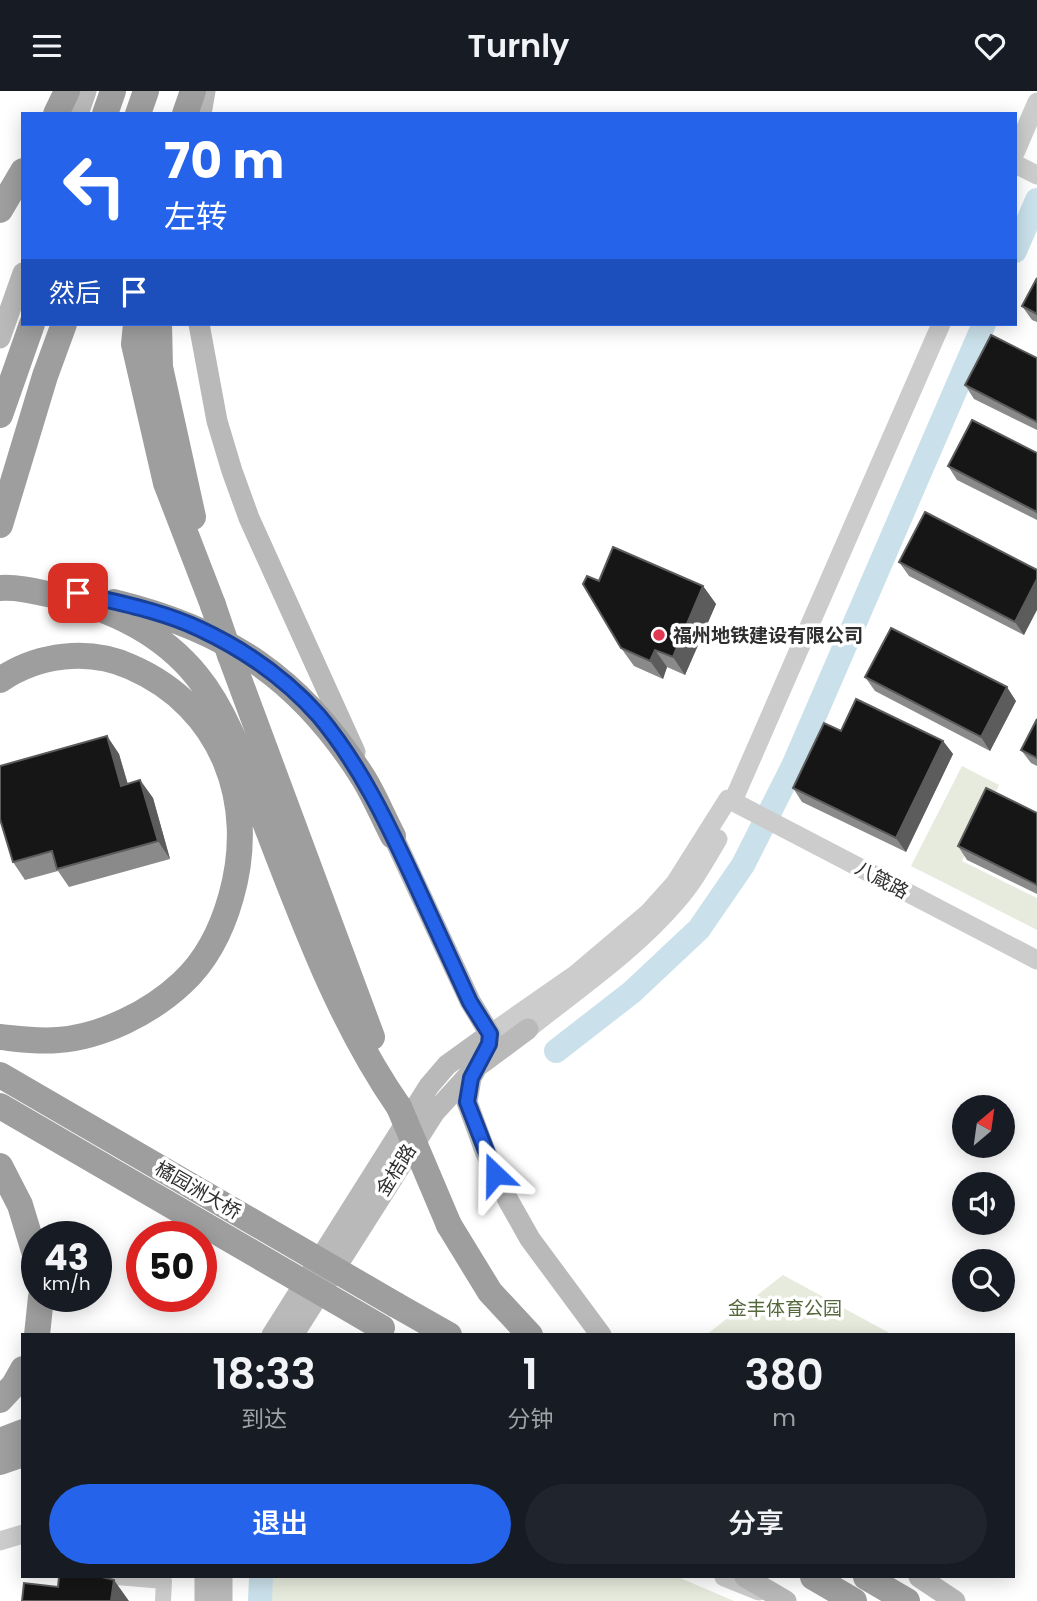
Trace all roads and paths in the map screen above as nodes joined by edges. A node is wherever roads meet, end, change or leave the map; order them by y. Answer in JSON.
{"nodes":[{"id":1,"x":67,"y":91,"type":"edge"},
{"id":2,"x":86,"y":91,"type":"edge"},
{"id":3,"x":113,"y":91,"type":"edge"},
{"id":4,"x":146,"y":91,"type":"edge"},
{"id":5,"x":156,"y":91,"type":"edge"},
{"id":6,"x":193,"y":91,"type":"edge"},
{"id":7,"x":205,"y":91,"type":"edge"},
{"id":8,"x":1037,"y":102,"type":"edge"},
{"id":9,"x":56,"y":112,"type":"edge"},
{"id":10,"x":79,"y":112,"type":"edge"},
{"id":11,"x":106,"y":112,"type":"edge"},
{"id":12,"x":139,"y":112,"type":"edge"},
{"id":13,"x":153,"y":112,"type":"edge"},
{"id":14,"x":186,"y":112,"type":"edge"},
{"id":15,"x":201,"y":112,"type":"edge"},
{"id":16,"x":1017,"y":148,"type":"edge"},
{"id":17,"x":1017,"y":165,"type":"edge"},
{"id":18,"x":21,"y":174,"type":"edge"},
{"id":19,"x":1037,"y":174,"type":"edge"},
{"id":20,"x":4,"y":203,"type":"edge"},
{"id":21,"x":21,"y":279,"type":"edge"},
{"id":22,"x":31,"y":326,"type":"edge"},
{"id":23,"x":63,"y":326,"type":"edge"},
{"id":24,"x":135,"y":326,"type":"edge"},
{"id":25,"x":159,"y":326,"type":"edge"},
{"id":26,"x":199,"y":326,"type":"edge"},
{"id":27,"x":940,"y":326,"type":"edge"},
{"id":28,"x":0,"y":338,"type":"edge"},
{"id":29,"x":0,"y":415,"type":"edge"},
{"id":30,"x":0,"y":525,"type":"edge"},
{"id":31,"x":8,"y":588,"type":"edge"},
{"id":32,"x":213,"y":604,"type":"junction"},
{"id":33,"x":0,"y":680,"type":"edge"},
{"id":34,"x":739,"y":804,"type":"junction"},
{"id":35,"x":393,"y":836,"type":"junction"},
{"id":36,"x":1037,"y":960,"type":"edge"},
{"id":37,"x":528,"y":1030,"type":"joint"},
{"id":38,"x":490,"y":1034,"type":"junction"},
{"id":39,"x":0,"y":1037,"type":"edge"},
{"id":40,"x":474,"y":1069,"type":"junction"},
{"id":41,"x":0,"y":1075,"type":"edge"},
{"id":42,"x":0,"y":1106,"type":"edge"},
{"id":43,"x":399,"y":1107,"type":"junction"},
{"id":44,"x":0,"y":1166,"type":"edge"},
{"id":45,"x":25,"y":1221,"type":"edge"},
{"id":46,"x":39,"y":1312,"type":"edge"},
{"id":47,"x":389,"y":1331,"type":"edge"},
{"id":48,"x":37,"y":1333,"type":"edge"},
{"id":49,"x":273,"y":1333,"type":"edge"},
{"id":50,"x":294,"y":1333,"type":"edge"},
{"id":51,"x":445,"y":1333,"type":"edge"},
{"id":52,"x":528,"y":1333,"type":"edge"},
{"id":53,"x":600,"y":1333,"type":"edge"},
{"id":54,"x":21,"y":1433,"type":"edge"},
{"id":55,"x":0,"y":1441,"type":"edge"},
{"id":56,"x":21,"y":1455,"type":"edge"},
{"id":57,"x":0,"y":1462,"type":"edge"},
{"id":58,"x":21,"y":1535,"type":"edge"},
{"id":59,"x":0,"y":1541,"type":"edge"},
{"id":60,"x":129,"y":1578,"type":"edge"},
{"id":61,"x":205,"y":1578,"type":"edge"},
{"id":62,"x":222,"y":1578,"type":"edge"},
{"id":63,"x":727,"y":1578,"type":"edge"},
{"id":64,"x":747,"y":1578,"type":"edge"},
{"id":65,"x":815,"y":1578,"type":"edge"},
{"id":66,"x":868,"y":1578,"type":"edge"},
{"id":67,"x":920,"y":1578,"type":"edge"},
{"id":68,"x":163,"y":1601,"type":"edge"},
{"id":69,"x":205,"y":1601,"type":"edge"},
{"id":70,"x":222,"y":1601,"type":"edge"},
{"id":71,"x":785,"y":1601,"type":"edge"},
{"id":72,"x":855,"y":1601,"type":"edge"},
{"id":73,"x":907,"y":1601,"type":"edge"},
{"id":74,"x":955,"y":1601,"type":"edge"}],
"edges":[{"from":1,"to":9,"type":"highway"},
{"from":2,"to":10,"type":"main road"},
{"from":3,"to":11,"type":"highway"},
{"from":4,"to":12,"type":"highway"},
{"from":5,"to":13,"type":"highway"},
{"from":6,"to":14,"type":"highway"},
{"from":7,"to":15,"type":"main road"},
{"from":8,"to":16,"type":"street"},
{"from":17,"to":19,"type":"street"},
{"from":18,"to":20,"type":"highway"},
{"from":21,"to":28,"type":"main road"},
{"from":22,"to":29,"type":"highway"},
{"from":23,"to":30,"type":"highway"},
{"from":24,"to":32,"type":"highway"},
{"from":25,"to":32,"type":"highway"},
{"from":26,"to":35,"type":"main road"},
{"from":27,"to":34,"type":"street"},
{"from":31,"to":35,"type":"highway"},
{"from":31,"to":43,"type":"highway"},
{"from":32,"to":43,"type":"highway","bridge":true},
{"from":33,"to":39,"type":"highway"},
{"from":34,"to":36,"type":"street","name":"八箴路"},
{"from":34,"to":37,"type":"street"},
{"from":34,"to":38,"type":"street"},
{"from":35,"to":38,"type":"main road"},
{"from":37,"to":40,"type":"main road","name":"金桔路"},
{"from":38,"to":40,"type":"main road"},
{"from":38,"to":49,"type":"main road"},
{"from":40,"to":50,"type":"main road","name":"金桔路"},
{"from":40,"to":53,"type":"main road"},
{"from":41,"to":51,"type":"highway","name":"橘园洲大桥","bridge":true},
{"from":42,"to":47,"type":"highway","name":"橘园洲大桥","bridge":true},
{"from":43,"to":52,"type":"highway","bridge":true},
{"from":44,"to":45,"type":"highway"},
{"from":46,"to":48,"type":"highway"},
{"from":54,"to":55,"type":"highway"},
{"from":56,"to":57,"type":"highway"},
{"from":58,"to":59,"type":"street"},
{"from":60,"to":68,"type":"street"},
{"from":61,"to":69,"type":"main road"},
{"from":62,"to":70,"type":"main road"},
{"from":63,"to":71,"type":"street"},
{"from":64,"to":71,"type":"main road"},
{"from":65,"to":72,"type":"highway"},
{"from":66,"to":73,"type":"highway"},
{"from":67,"to":74,"type":"main road"}]}
